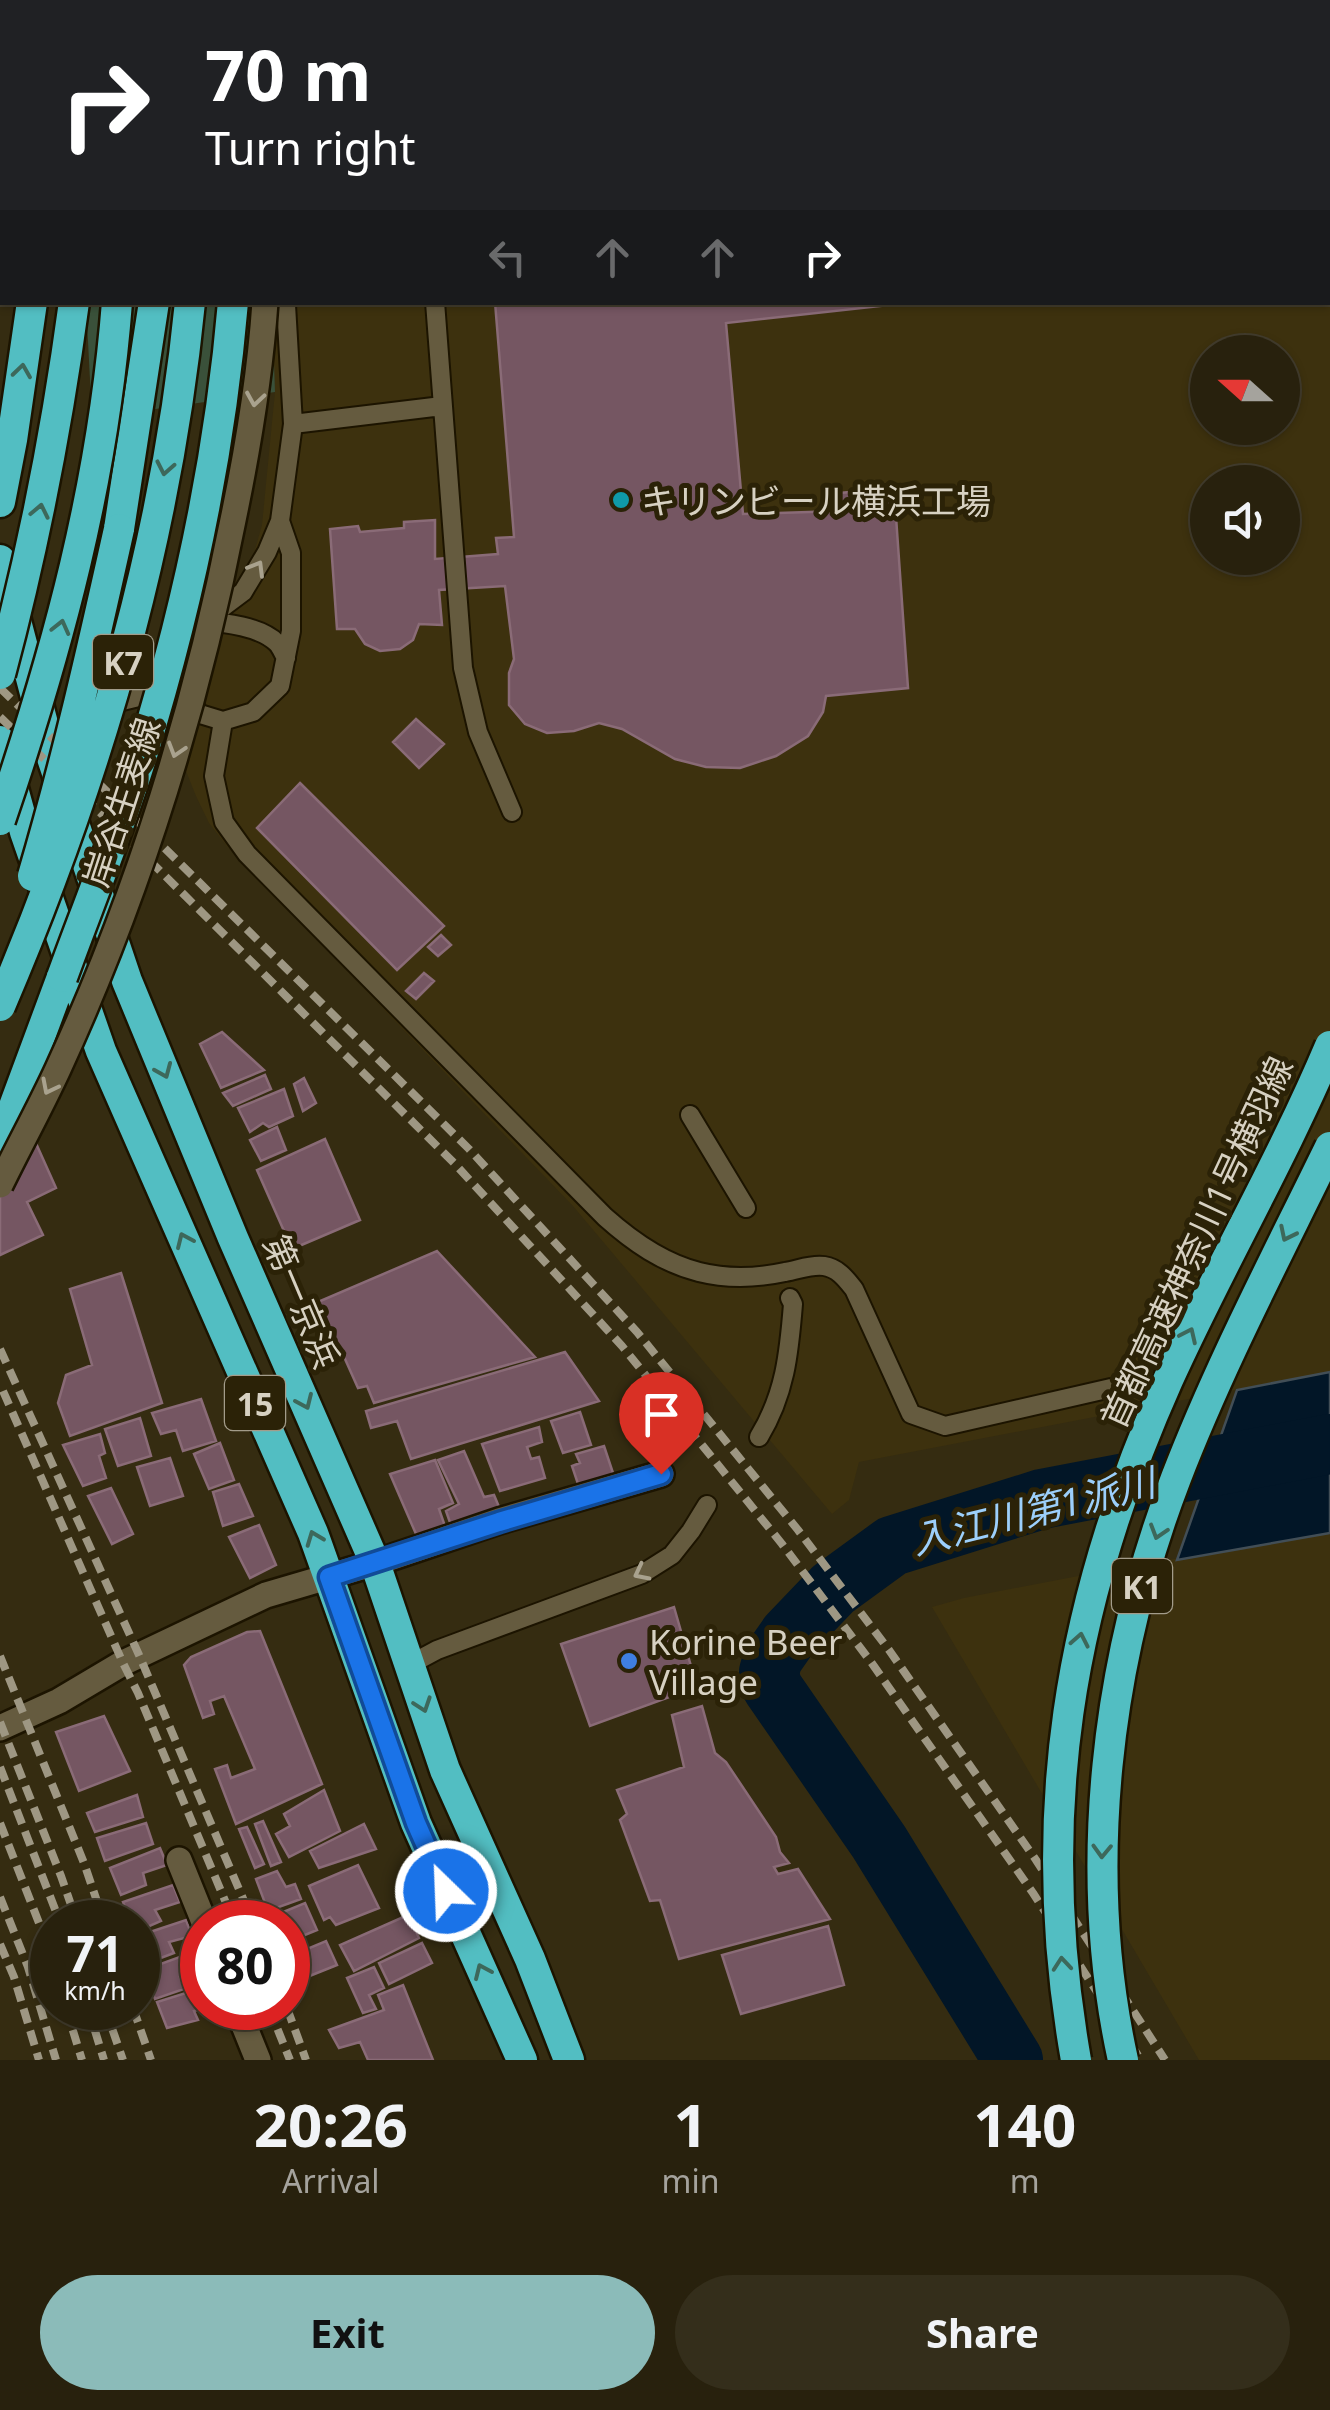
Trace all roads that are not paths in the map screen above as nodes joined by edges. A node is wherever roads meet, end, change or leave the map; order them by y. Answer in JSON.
{"nodes":[{"id":1,"x":32,"y":305,"type":"edge"},
{"id":2,"x":74,"y":305,"type":"edge"},
{"id":3,"x":117,"y":305,"type":"edge"},
{"id":4,"x":154,"y":305,"type":"edge"},
{"id":5,"x":190,"y":305,"type":"edge"},
{"id":6,"x":233,"y":305,"type":"edge"},
{"id":7,"x":275,"y":305,"type":"edge"},
{"id":8,"x":275,"y":305,"type":"edge"},
{"id":9,"x":435,"y":305,"type":"edge"},
{"id":10,"x":442,"y":406,"type":"junction"},
{"id":11,"x":293,"y":424,"type":"junction"},
{"id":12,"x":0,"y":502,"type":"edge"},
{"id":13,"x":280,"y":521,"type":"junction"},
{"id":14,"x":0,"y":560,"type":"edge"},
{"id":15,"x":203,"y":622,"type":"junction"},
{"id":16,"x":286,"y":658,"type":"junction"},
{"id":17,"x":0,"y":674,"type":"edge"},
{"id":18,"x":178,"y":687,"type":"junction"},
{"id":19,"x":223,"y":721,"type":"junction"},
{"id":20,"x":43,"y":722,"type":"junction"},
{"id":21,"x":0,"y":741,"type":"edge"},
{"id":22,"x":4,"y":774,"type":"edge"},
{"id":23,"x":512,"y":812,"type":"dead end"},
{"id":24,"x":0,"y":820,"type":"edge"},
{"id":25,"x":0,"y":971,"type":"edge"},
{"id":26,"x":0,"y":1006,"type":"edge"},
{"id":27,"x":1330,"y":1046,"type":"edge"},
{"id":28,"x":690,"y":1115,"type":"dead end"},
{"id":29,"x":0,"y":1144,"type":"edge"},
{"id":30,"x":1330,"y":1147,"type":"edge"},
{"id":31,"x":0,"y":1185,"type":"edge"},
{"id":32,"x":746,"y":1208,"type":"dead end"},
{"id":33,"x":790,"y":1298,"type":"dead end"},
{"id":34,"x":1111,"y":1388,"type":"dead end"},
{"id":35,"x":760,"y":1437,"type":"dead end"},
{"id":36,"x":661,"y":1474,"type":"dead end"},
{"id":37,"x":707,"y":1505,"type":"dead end"},
{"id":38,"x":375,"y":1563,"type":"junction"},
{"id":39,"x":329,"y":1577,"type":"junction"},
{"id":40,"x":409,"y":1665,"type":"junction"},
{"id":41,"x":0,"y":1728,"type":"edge"},
{"id":42,"x":179,"y":1860,"type":"dead end"},
{"id":43,"x":195,"y":1900,"type":"edge"},
{"id":44,"x":246,"y":2030,"type":"edge"},
{"id":45,"x":258,"y":2060,"type":"edge"},
{"id":46,"x":522,"y":2060,"type":"edge"},
{"id":47,"x":570,"y":2060,"type":"edge"},
{"id":48,"x":1076,"y":2060,"type":"edge"},
{"id":49,"x":1124,"y":2060,"type":"edge"}],
"edges":[{"from":12,"to":1,"type":"highway","one_way":true},
{"from":17,"to":2,"type":"highway","one_way":true,"bridge":true},
{"from":24,"to":3,"type":"highway","one_way":true,"bridge":true},
{"from":4,"to":25,"type":"highway","bridge":true},
{"from":5,"to":26,"type":"highway","number":"K7","one_way":true,"bridge":true},
{"from":6,"to":29,"type":"highway","bridge":true},
{"from":7,"to":11,"type":"lane"},
{"from":8,"to":31,"type":"street","name":"岸谷生麦線","one_way":true,"bridge":true},
{"from":9,"to":10,"type":"lane"},
{"from":10,"to":11,"type":"lane"},
{"from":10,"to":23,"type":"lane"},
{"from":11,"to":13,"type":"lane"},
{"from":15,"to":13,"type":"lane","one_way":true},
{"from":13,"to":16,"type":"lane"},
{"from":14,"to":20,"type":"highway","name":"第一京浜","number":"15"},
{"from":15,"to":16,"type":"lane"},
{"from":15,"to":18,"type":"lane"},
{"from":16,"to":19,"type":"lane"},
{"from":18,"to":19,"type":"lane"},
{"from":18,"to":20,"type":"lane"},
{"from":19,"to":34,"type":"lane"},
{"from":20,"to":38,"type":"highway","name":"第一京浜","number":"15","one_way":true},
{"from":21,"to":22,"type":"highway","number":"15"},
{"from":39,"to":22,"type":"highway","number":"15","one_way":true},
{"from":48,"to":27,"type":"highway","name":"首都高速神奈川1号横羽線","number":"K1","one_way":true,"bridge":true},
{"from":28,"to":32,"type":"lane"},
{"from":30,"to":49,"type":"highway","number":"K1","one_way":true,"bridge":true},
{"from":33,"to":35,"type":"lane"},
{"from":36,"to":38,"type":"street"},
{"from":37,"to":40,"type":"lane","one_way":true},
{"from":38,"to":39,"type":"street"},
{"from":38,"to":40,"type":"highway","name":"第一京浜","number":"15"},
{"from":39,"to":41,"type":"street"},
{"from":46,"to":39,"type":"highway","number":"15","one_way":true},
{"from":40,"to":47,"type":"highway","name":"第一京浜","number":"15","one_way":true},
{"from":42,"to":43,"type":"street"},
{"from":44,"to":45,"type":"street"}]}
